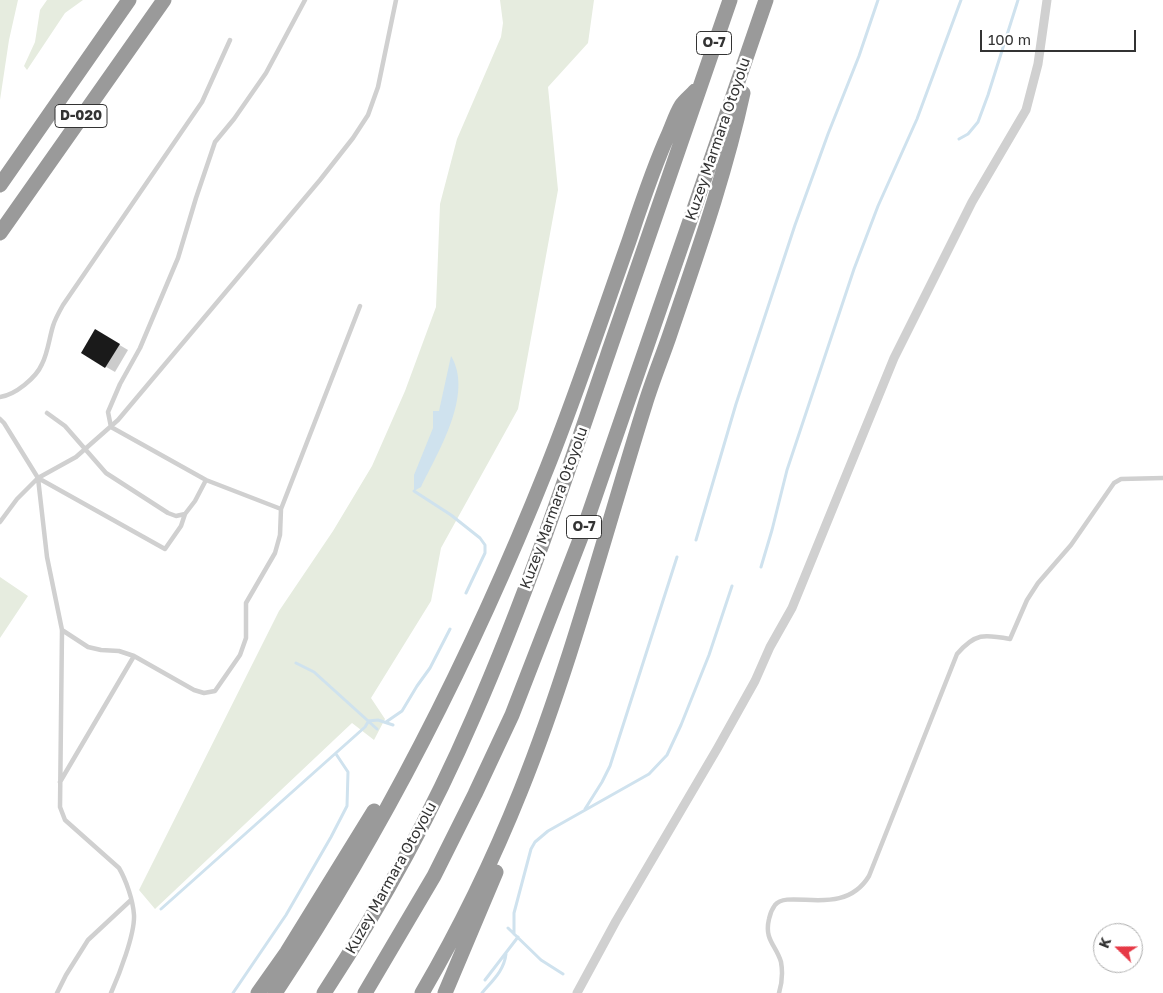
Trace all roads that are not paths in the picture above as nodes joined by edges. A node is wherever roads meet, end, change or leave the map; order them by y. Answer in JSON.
{"nodes":[{"id":1,"x":129,"y":0,"type":"edge"},
{"id":2,"x":164,"y":0,"type":"edge"},
{"id":3,"x":305,"y":0,"type":"edge"},
{"id":4,"x":396,"y":0,"type":"edge"},
{"id":5,"x":730,"y":0,"type":"edge"},
{"id":6,"x":766,"y":0,"type":"edge"},
{"id":7,"x":1047,"y":0,"type":"edge"},
{"id":8,"x":230,"y":40,"type":"dead end"},
{"id":9,"x":752,"y":40,"type":"junction"},
{"id":10,"x":700,"y":86,"type":"junction"},
{"id":11,"x":0,"y":185,"type":"edge"},
{"id":12,"x":0,"y":233,"type":"edge"},
{"id":13,"x":360,"y":306,"type":"dead end"},
{"id":14,"x":0,"y":397,"type":"edge"},
{"id":15,"x":47,"y":413,"type":"dead end"},
{"id":16,"x":0,"y":419,"type":"edge"},
{"id":17,"x":111,"y":427,"type":"junction"},
{"id":18,"x":85,"y":449,"type":"junction"},
{"id":19,"x":38,"y":478,"type":"junction"},
{"id":20,"x":1163,"y":478,"type":"edge"},
{"id":21,"x":206,"y":480,"type":"junction"},
{"id":22,"x":281,"y":509,"type":"junction"},
{"id":23,"x":185,"y":514,"type":"junction"},
{"id":24,"x":0,"y":522,"type":"edge"},
{"id":25,"x":62,"y":630,"type":"junction"},
{"id":26,"x":134,"y":656,"type":"junction"},
{"id":27,"x":562,"y":676,"type":"junction"},
{"id":28,"x":420,"y":744,"type":"junction"},
{"id":29,"x":60,"y":783,"type":"junction"},
{"id":30,"x":131,"y":900,"type":"junction"},
{"id":31,"x":57,"y":993,"type":"edge"},
{"id":32,"x":111,"y":993,"type":"edge"},
{"id":33,"x":258,"y":993,"type":"edge"},
{"id":34,"x":275,"y":993,"type":"edge"},
{"id":35,"x":324,"y":993,"type":"edge"},
{"id":36,"x":366,"y":993,"type":"edge"},
{"id":37,"x":422,"y":993,"type":"edge"},
{"id":38,"x":445,"y":993,"type":"edge"},
{"id":39,"x":577,"y":993,"type":"edge"},
{"id":40,"x":779,"y":993,"type":"edge"}],
"edges":[{"from":1,"to":11,"type":"highway","number":"D-020"},
{"from":2,"to":12,"type":"highway","number":"D-020"},
{"from":3,"to":17,"type":"lane"},
{"from":4,"to":17,"type":"lane"},
{"from":5,"to":10,"type":"highway","name":"Kuzey Marmara Otoyolu","number":"O-7"},
{"from":6,"to":9,"type":"highway","name":"Kuzey Marmara Otoyolu","number":"O-7"},
{"from":7,"to":39,"type":"street"},
{"from":8,"to":14,"type":"lane"},
{"from":9,"to":27,"type":"highway"},
{"from":9,"to":36,"type":"highway","name":"Kuzey Marmara Otoyolu","number":"O-7"},
{"from":10,"to":28,"type":"highway"},
{"from":10,"to":35,"type":"highway","name":"Kuzey Marmara Otoyolu","number":"O-7"},
{"from":13,"to":22,"type":"lane"},
{"from":15,"to":18,"type":"lane"},
{"from":16,"to":19,"type":"lane"},
{"from":17,"to":18,"type":"lane"},
{"from":17,"to":21,"type":"lane"},
{"from":18,"to":19,"type":"lane"},
{"from":18,"to":23,"type":"lane"},
{"from":19,"to":23,"type":"lane"},
{"from":19,"to":24,"type":"lane"},
{"from":19,"to":25,"type":"lane"},
{"from":20,"to":40,"type":"lane"},
{"from":21,"to":22,"type":"lane"},
{"from":21,"to":23,"type":"lane"},
{"from":22,"to":26,"type":"lane"},
{"from":25,"to":26,"type":"lane"},
{"from":25,"to":29,"type":"lane"},
{"from":26,"to":29,"type":"lane"},
{"from":27,"to":37,"type":"highway"},
{"from":27,"to":38,"type":"highway"},
{"from":28,"to":33,"type":"highway"},
{"from":28,"to":34,"type":"highway"},
{"from":29,"to":30,"type":"lane"},
{"from":30,"to":31,"type":"lane"},
{"from":30,"to":32,"type":"lane"}]}
